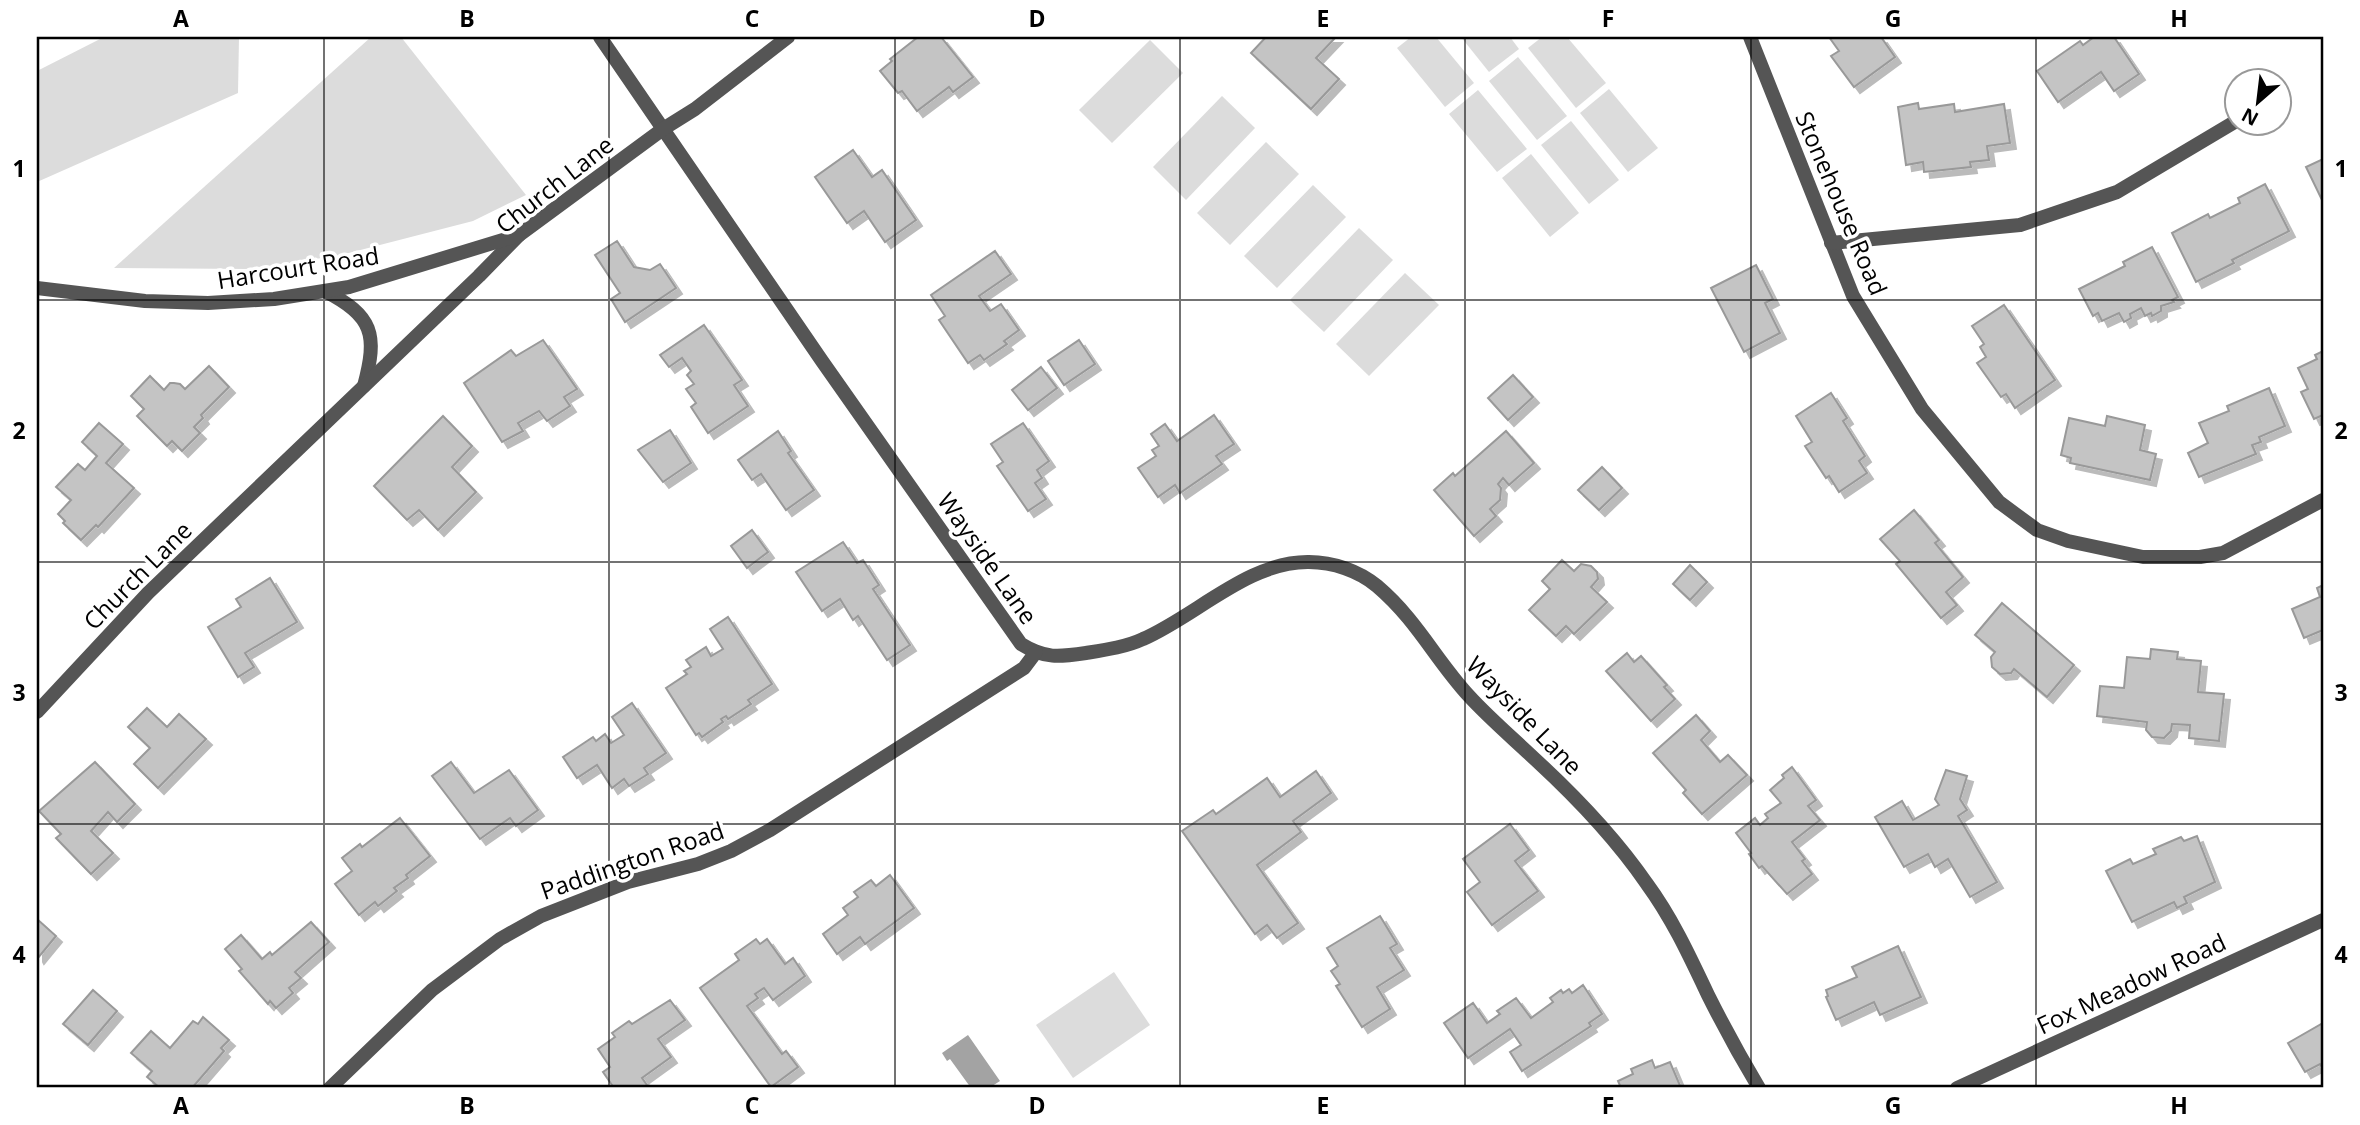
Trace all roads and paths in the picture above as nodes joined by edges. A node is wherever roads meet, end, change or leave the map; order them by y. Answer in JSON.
{"nodes":[{"id":1,"x":600,"y":37,"type":"edge"},
{"id":2,"x":789,"y":37,"type":"edge"},
{"id":3,"x":1750,"y":37,"type":"edge"},
{"id":4,"x":2224,"y":128,"type":"edge"},
{"id":5,"x":663,"y":129,"type":"junction"},
{"id":6,"x":519,"y":236,"type":"junction"},
{"id":7,"x":1831,"y":243,"type":"junction"},
{"id":8,"x":37,"y":288,"type":"edge"},
{"id":9,"x":325,"y":291,"type":"junction"},
{"id":10,"x":364,"y":387,"type":"junction"},
{"id":11,"x":2323,"y":500,"type":"edge"},
{"id":12,"x":1036,"y":652,"type":"junction"},
{"id":13,"x":37,"y":712,"type":"edge"},
{"id":14,"x":2323,"y":920,"type":"edge"},
{"id":15,"x":330,"y":1088,"type":"edge"},
{"id":16,"x":1759,"y":1088,"type":"edge"},
{"id":17,"x":1957,"y":1088,"type":"edge"}],
"edges":[{"from":1,"to":5,"type":"street","name":"Wayside Lane"},
{"from":2,"to":5,"type":"street","name":"Church Lane"},
{"from":3,"to":7,"type":"street","name":"Stonehouse Road"},
{"from":4,"to":7,"type":"street"},
{"from":5,"to":6,"type":"street","name":"Church Lane"},
{"from":5,"to":12,"type":"street","name":"Wayside Lane"},
{"from":6,"to":9,"type":"street","name":"Harcourt Road"},
{"from":6,"to":10,"type":"street","name":"Church Lane"},
{"from":7,"to":11,"type":"street","name":"Stonehouse Road"},
{"from":8,"to":9,"type":"street","name":"Harcourt Road"},
{"from":9,"to":10,"type":"street"},
{"from":10,"to":13,"type":"street","name":"Church Lane"},
{"from":12,"to":15,"type":"street","name":"Paddington Road"},
{"from":12,"to":16,"type":"street","name":"Wayside Lane"},
{"from":14,"to":17,"type":"street","name":"Fox Meadow Road"}]}
